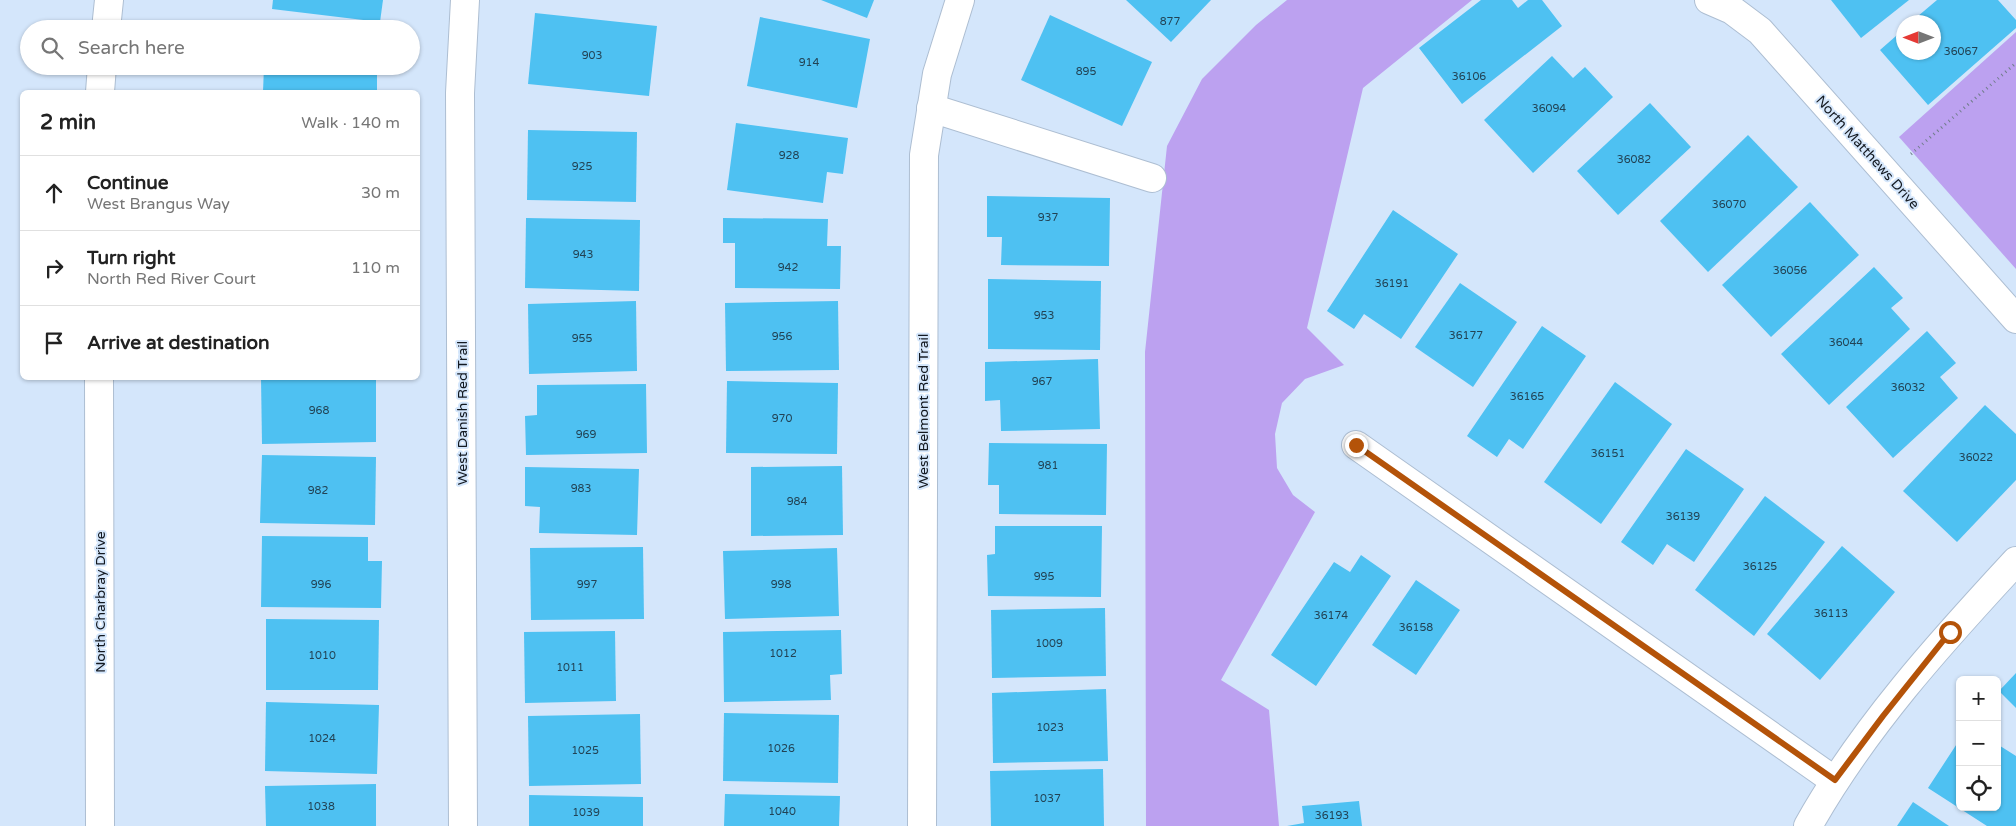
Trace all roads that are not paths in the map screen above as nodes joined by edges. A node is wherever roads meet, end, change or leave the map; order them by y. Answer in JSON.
{"nodes":[{"id":1,"x":109,"y":0,"type":"edge"},
{"id":2,"x":465,"y":0,"type":"edge"},
{"id":3,"x":960,"y":0,"type":"edge"},
{"id":4,"x":1709,"y":0,"type":"edge"},
{"id":5,"x":107,"y":20,"type":"edge"},
{"id":6,"x":101,"y":75,"type":"edge"},
{"id":7,"x":100,"y":90,"type":"edge"},
{"id":8,"x":932,"y":108,"type":"junction"},
{"id":9,"x":1152,"y":178,"type":"dead end"},
{"id":10,"x":2016,"y":319,"type":"edge"},
{"id":11,"x":99,"y":380,"type":"edge"},
{"id":12,"x":1356,"y":445,"type":"dead end"},
{"id":13,"x":2016,"y":561,"type":"edge"},
{"id":14,"x":1835,"y":780,"type":"junction"},
{"id":15,"x":100,"y":826,"type":"edge"},
{"id":16,"x":463,"y":826,"type":"edge"},
{"id":17,"x":922,"y":826,"type":"edge"},
{"id":18,"x":1808,"y":826,"type":"edge"}],
"edges":[{"from":1,"to":5,"type":"street"},
{"from":2,"to":16,"type":"street","name":"West Danish Red Trail"},
{"from":3,"to":8,"type":"street","name":"West Belmont Red Trail"},
{"from":4,"to":10,"type":"street","name":"North Matthews Drive"},
{"from":6,"to":7,"type":"street"},
{"from":8,"to":9,"type":"street"},
{"from":8,"to":17,"type":"street","name":"West Belmont Red Trail"},
{"from":11,"to":15,"type":"street","name":"North Charbray Drive"},
{"from":12,"to":14,"type":"street"},
{"from":13,"to":14,"type":"street"},
{"from":14,"to":18,"type":"street"}]}
